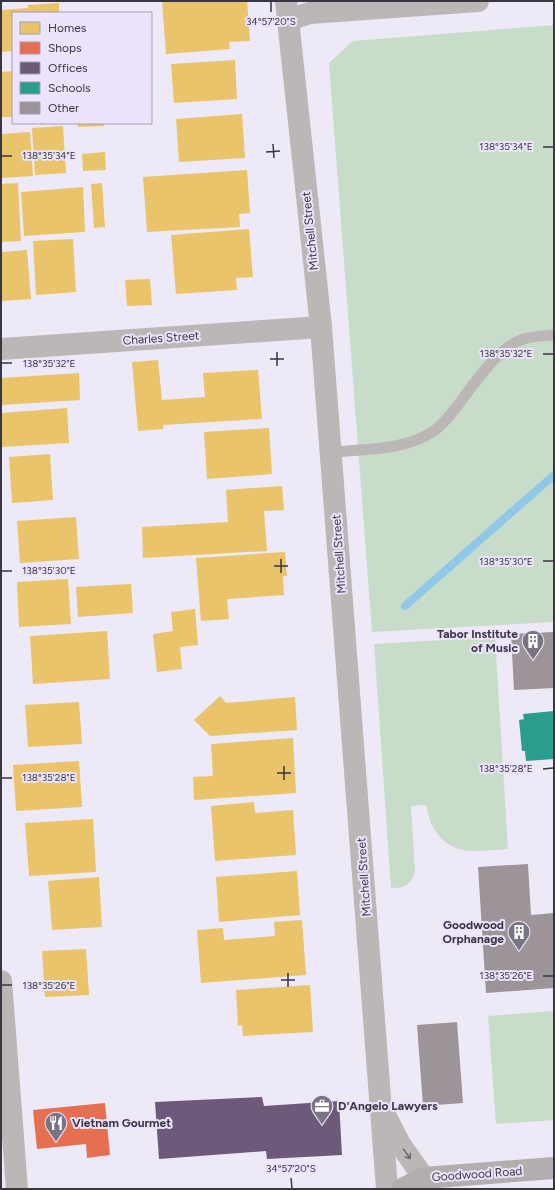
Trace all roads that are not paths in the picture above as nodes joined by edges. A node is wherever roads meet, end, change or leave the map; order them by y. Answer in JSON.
{"nodes":[{"id":1,"x":478,"y":1,"type":"edge"},
{"id":2,"x":287,"y":11,"type":"edge"},
{"id":3,"x":321,"y":327,"type":"junction"},
{"id":4,"x":554,"y":334,"type":"edge"},
{"id":5,"x":1,"y":349,"type":"edge"},
{"id":6,"x":331,"y":452,"type":"junction"},
{"id":7,"x":1,"y":981,"type":"edge"},
{"id":8,"x":381,"y":1107,"type":"junction"},
{"id":9,"x":554,"y":1168,"type":"edge"},
{"id":10,"x":424,"y":1178,"type":"junction"},
{"id":11,"x":17,"y":1189,"type":"edge"},
{"id":12,"x":387,"y":1189,"type":"edge"},
{"id":13,"x":402,"y":1189,"type":"edge"}],
"edges":[{"from":1,"to":2,"type":"street"},
{"from":2,"to":3,"type":"street","name":"Mitchell Street"},
{"from":3,"to":5,"type":"street","name":"Charles Street"},
{"from":3,"to":6,"type":"street","name":"Mitchell Street"},
{"from":4,"to":6,"type":"lane"},
{"from":6,"to":8,"type":"street","name":"Mitchell Street"},
{"from":7,"to":11,"type":"street"},
{"from":8,"to":10,"type":"street","name":"Mitchell Street","one_way":true},
{"from":8,"to":12,"type":"street","name":"Mitchell Street"},
{"from":9,"to":10,"type":"main road","name":"Goodwood Road"},
{"from":10,"to":13,"type":"main road","name":"Goodwood Road"}]}
